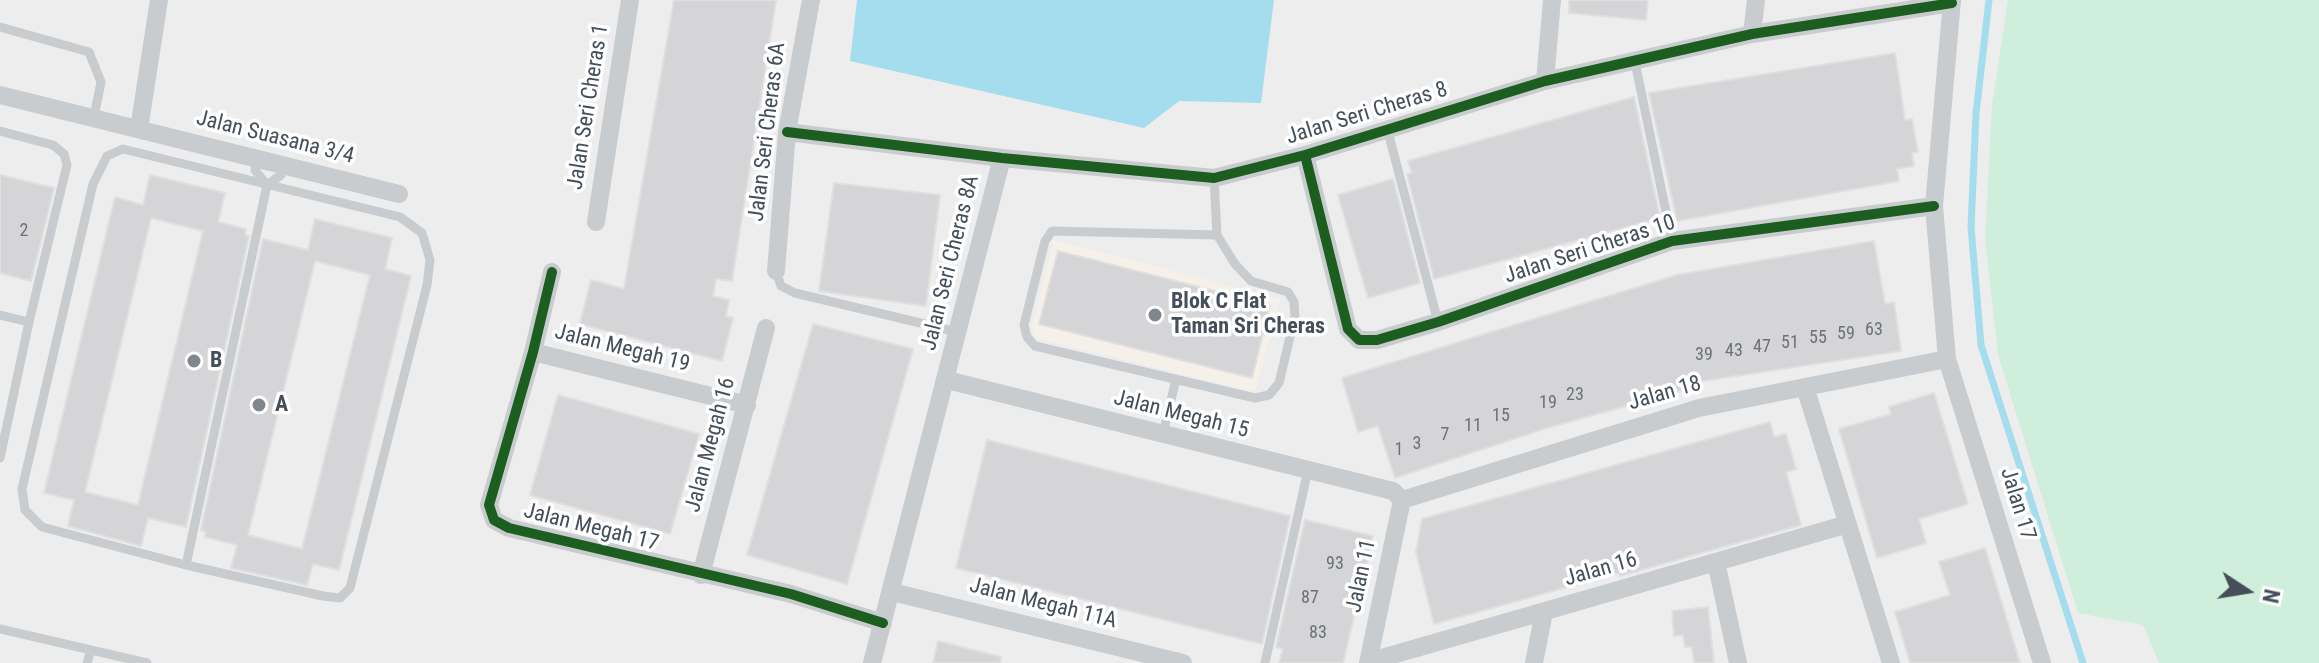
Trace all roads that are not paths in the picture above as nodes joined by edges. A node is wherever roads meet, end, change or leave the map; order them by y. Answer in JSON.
{"nodes":[{"id":1,"x":159,"y":0,"type":"edge"},
{"id":2,"x":630,"y":0,"type":"edge"},
{"id":3,"x":811,"y":0,"type":"edge"},
{"id":4,"x":1552,"y":0,"type":"edge"},
{"id":5,"x":1756,"y":0,"type":"edge"},
{"id":6,"x":1952,"y":2,"type":"edge"},
{"id":7,"x":0,"y":27,"type":"edge"},
{"id":8,"x":1752,"y":34,"type":"junction"},
{"id":9,"x":1635,"y":62,"type":"junction"},
{"id":10,"x":1545,"y":81,"type":"junction"},
{"id":11,"x":0,"y":95,"type":"edge"},
{"id":12,"x":94,"y":117,"type":"junction"},
{"id":13,"x":1387,"y":128,"type":"junction"},
{"id":14,"x":139,"y":129,"type":"junction"},
{"id":15,"x":0,"y":131,"type":"edge"},
{"id":16,"x":787,"y":132,"type":"junction"},
{"id":17,"x":1305,"y":155,"type":"junction"},
{"id":18,"x":256,"y":158,"type":"junction"},
{"id":19,"x":1002,"y":158,"type":"junction"},
{"id":20,"x":282,"y":165,"type":"junction"},
{"id":21,"x":1214,"y":178,"type":"junction"},
{"id":22,"x":267,"y":185,"type":"junction"},
{"id":23,"x":399,"y":194,"type":"dead end"},
{"id":24,"x":1934,"y":206,"type":"junction"},
{"id":25,"x":596,"y":222,"type":"dead end"},
{"id":26,"x":1217,"y":235,"type":"junction"},
{"id":27,"x":1672,"y":241,"type":"junction"},
{"id":28,"x":776,"y":271,"type":"joint"},
{"id":29,"x":552,"y":272,"type":"dead end"},
{"id":30,"x":0,"y":315,"type":"edge"},
{"id":31,"x":29,"y":322,"type":"junction"},
{"id":32,"x":1438,"y":322,"type":"junction"},
{"id":33,"x":766,"y":328,"type":"dead end"},
{"id":34,"x":958,"y":332,"type":"junction"},
{"id":35,"x":533,"y":352,"type":"junction"},
{"id":36,"x":1947,"y":359,"type":"junction"},
{"id":37,"x":1176,"y":379,"type":"junction"},
{"id":38,"x":947,"y":380,"type":"junction"},
{"id":39,"x":1805,"y":387,"type":"junction"},
{"id":40,"x":747,"y":405,"type":"junction"},
{"id":41,"x":1162,"y":435,"type":"junction"},
{"id":42,"x":0,"y":458,"type":"edge"},
{"id":43,"x":1308,"y":470,"type":"junction"},
{"id":44,"x":1402,"y":500,"type":"junction"},
{"id":45,"x":1848,"y":524,"type":"junction"},
{"id":46,"x":1716,"y":562,"type":"junction"},
{"id":47,"x":186,"y":565,"type":"junction"},
{"id":48,"x":701,"y":575,"type":"junction"},
{"id":49,"x":892,"y":592,"type":"junction"},
{"id":50,"x":1544,"y":612,"type":"junction"},
{"id":51,"x":883,"y":623,"type":"junction"},
{"id":52,"x":0,"y":629,"type":"edge"},
{"id":53,"x":91,"y":650,"type":"junction"},
{"id":54,"x":87,"y":663,"type":"edge"},
{"id":55,"x":147,"y":663,"type":"edge"},
{"id":56,"x":872,"y":663,"type":"edge"},
{"id":57,"x":1183,"y":663,"type":"edge"},
{"id":58,"x":1265,"y":663,"type":"edge"},
{"id":59,"x":1368,"y":663,"type":"edge"},
{"id":60,"x":1534,"y":663,"type":"edge"},
{"id":61,"x":1738,"y":663,"type":"edge"},
{"id":62,"x":1891,"y":663,"type":"edge"},
{"id":63,"x":2042,"y":663,"type":"edge"}],
"edges":[{"from":1,"to":14,"type":"street"},
{"from":2,"to":25,"type":"street","name":"Jalan Seri Cheras 1"},
{"from":3,"to":16,"type":"street","name":"Jalan Seri Cheras 6A"},
{"from":4,"to":10,"type":"street"},
{"from":5,"to":8,"type":"street"},
{"from":6,"to":8,"type":"street","name":"Jalan Seri Cheras 8"},
{"from":6,"to":24,"type":"street","name":"Jalan 17"},
{"from":7,"to":12,"type":"lane"},
{"from":8,"to":9,"type":"street","name":"Jalan Seri Cheras 8"},
{"from":9,"to":10,"type":"street","name":"Jalan Seri Cheras 8"},
{"from":9,"to":27,"type":"lane"},
{"from":10,"to":13,"type":"street","name":"Jalan Seri Cheras 8"},
{"from":11,"to":12,"type":"street","name":"Jalan Suasana 3/4"},
{"from":12,"to":14,"type":"street","name":"Jalan Suasana 3/4"},
{"from":13,"to":17,"type":"street","name":"Jalan Seri Cheras 8"},
{"from":13,"to":32,"type":"lane"},
{"from":14,"to":18,"type":"street","name":"Jalan Suasana 3/4"},
{"from":15,"to":31,"type":"lane"},
{"from":16,"to":19,"type":"street","name":"Jalan Seri Cheras 8"},
{"from":16,"to":28,"type":"street","name":"Jalan Seri Cheras 6A"},
{"from":17,"to":21,"type":"street","name":"Jalan Seri Cheras 8"},
{"from":17,"to":32,"type":"street","name":"Jalan Seri Cheras 10"},
{"from":18,"to":20,"type":"street","name":"Jalan Suasana 3/4"},
{"from":18,"to":22,"type":"lane"},
{"from":19,"to":21,"type":"street","name":"Jalan Seri Cheras 8"},
{"from":19,"to":34,"type":"street","name":"Jalan Seri Cheras 8A"},
{"from":20,"to":22,"type":"lane"},
{"from":20,"to":23,"type":"street","name":"Jalan Suasana 3/4"},
{"from":21,"to":26,"type":"lane"},
{"from":22,"to":47,"type":"lane"},
{"from":22,"to":47,"type":"lane"},
{"from":22,"to":47,"type":"lane"},
{"from":24,"to":27,"type":"street","name":"Jalan Seri Cheras 10"},
{"from":24,"to":36,"type":"street","name":"Jalan 17"},
{"from":26,"to":37,"type":"lane"},
{"from":26,"to":37,"type":"lane"},
{"from":27,"to":32,"type":"street","name":"Jalan Seri Cheras 10"},
{"from":28,"to":34,"type":"lane"},
{"from":29,"to":35,"type":"street","name":"Jalan Megah 17"},
{"from":30,"to":31,"type":"lane"},
{"from":31,"to":42,"type":"lane"},
{"from":33,"to":40,"type":"street","name":"Jalan Megah 16"},
{"from":34,"to":38,"type":"street","name":"Jalan Seri Cheras 8A"},
{"from":35,"to":40,"type":"street","name":"Jalan Megah 19"},
{"from":35,"to":48,"type":"street","name":"Jalan Megah 17"},
{"from":36,"to":39,"type":"street","name":"Jalan 18"},
{"from":36,"to":63,"type":"street","name":"Jalan 17"},
{"from":37,"to":41,"type":"lane"},
{"from":38,"to":41,"type":"street","name":"Jalan Megah 15"},
{"from":38,"to":49,"type":"street"},
{"from":39,"to":44,"type":"street","name":"Jalan 18"},
{"from":39,"to":45,"type":"street"},
{"from":40,"to":48,"type":"street","name":"Jalan Megah 16"},
{"from":41,"to":43,"type":"street","name":"Jalan Megah 15"},
{"from":43,"to":44,"type":"street","name":"Jalan Megah 15"},
{"from":43,"to":58,"type":"lane"},
{"from":44,"to":59,"type":"street","name":"Jalan 11"},
{"from":45,"to":46,"type":"street","name":"Jalan 16"},
{"from":45,"to":62,"type":"street"},
{"from":46,"to":50,"type":"street","name":"Jalan 16"},
{"from":46,"to":61,"type":"street"},
{"from":48,"to":51,"type":"street","name":"Jalan Megah 17"},
{"from":49,"to":51,"type":"street"},
{"from":49,"to":57,"type":"street","name":"Jalan Megah 11A"},
{"from":50,"to":59,"type":"street","name":"Jalan 16"},
{"from":50,"to":60,"type":"street"},
{"from":51,"to":56,"type":"street"},
{"from":52,"to":53,"type":"lane"},
{"from":53,"to":54,"type":"lane"},
{"from":53,"to":55,"type":"lane"}]}
